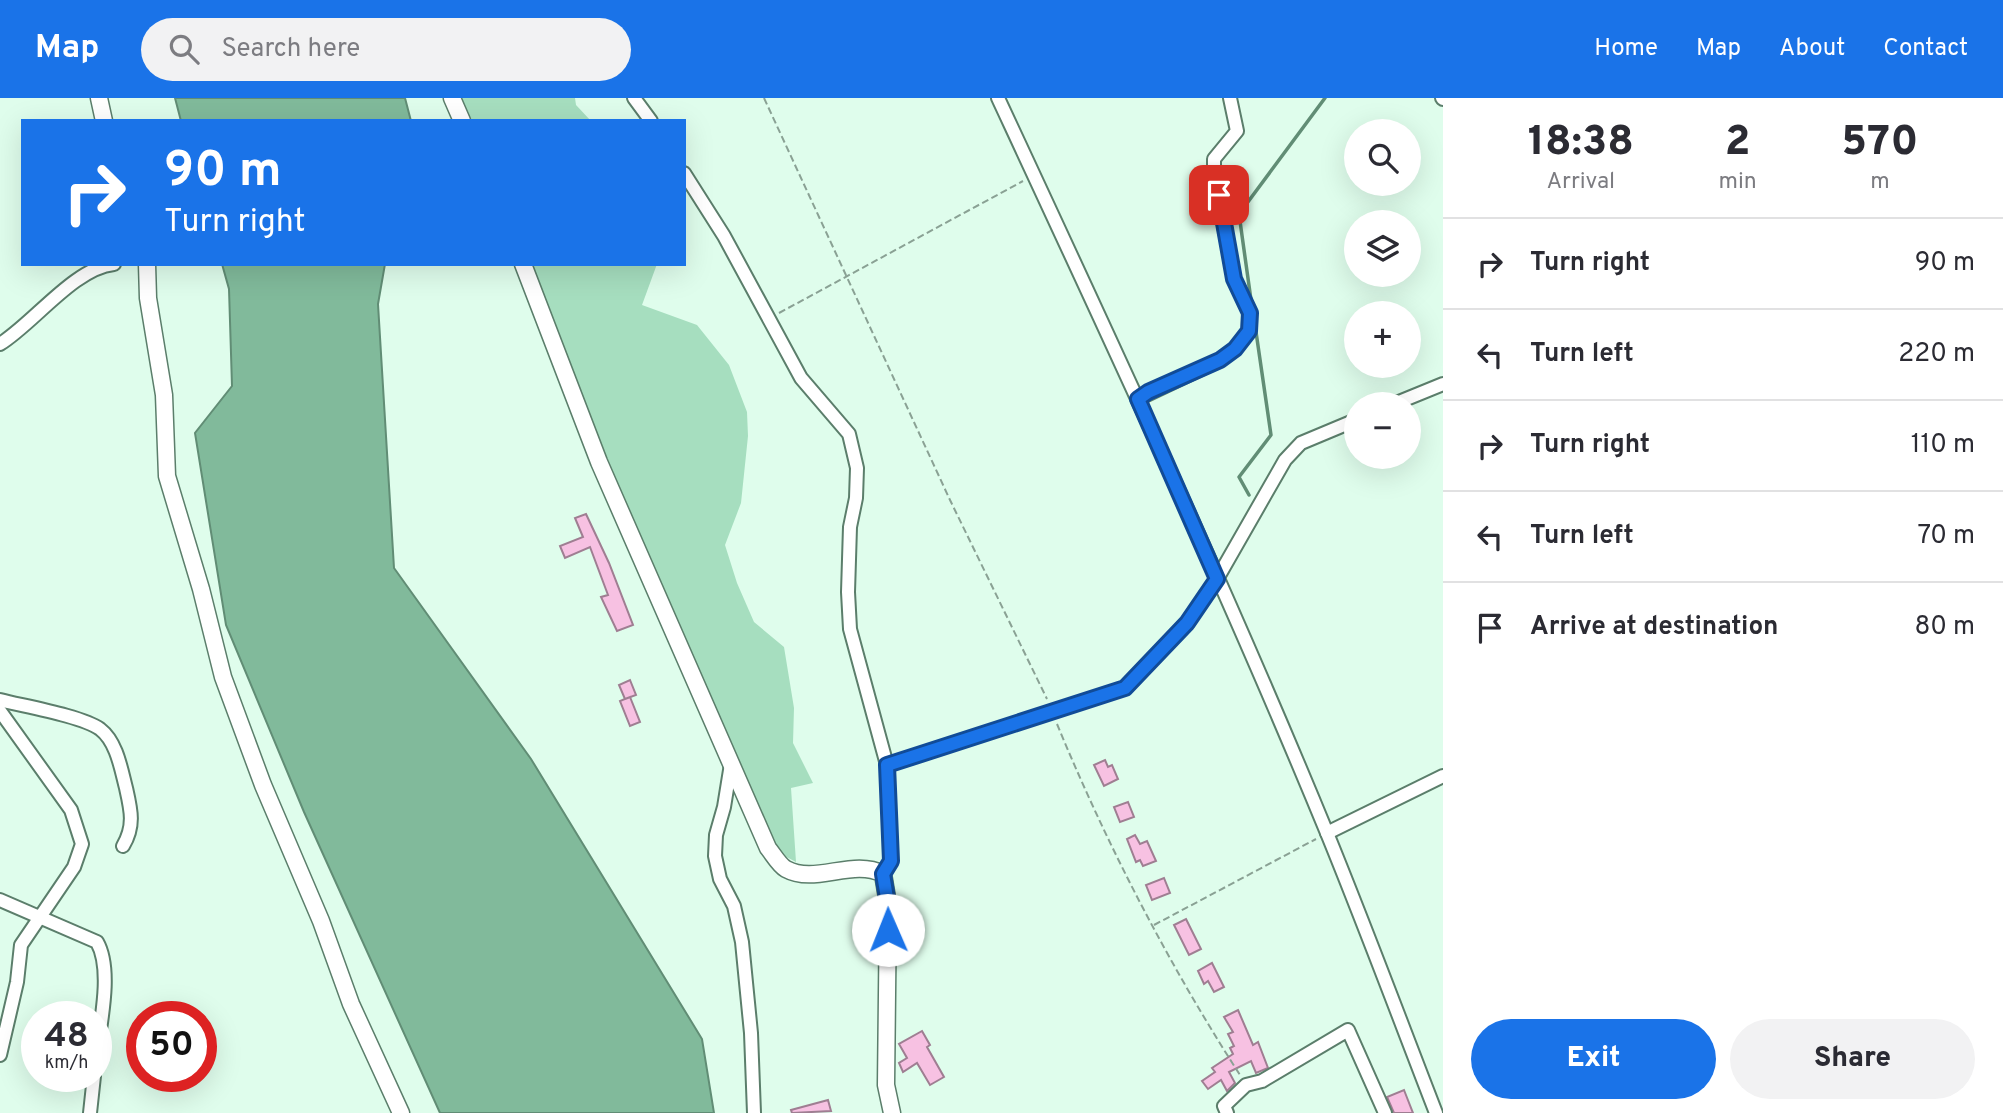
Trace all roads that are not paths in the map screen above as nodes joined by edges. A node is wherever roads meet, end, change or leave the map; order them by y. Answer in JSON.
{"nodes":[{"id":1,"x":99,"y":98,"type":"edge"},
{"id":2,"x":453,"y":98,"type":"edge"},
{"id":3,"x":634,"y":98,"type":"edge"},
{"id":4,"x":998,"y":98,"type":"edge"},
{"id":5,"x":1230,"y":98,"type":"edge"},
{"id":6,"x":104,"y":119,"type":"edge"},
{"id":7,"x":461,"y":119,"type":"edge"},
{"id":8,"x":650,"y":119,"type":"edge"},
{"id":9,"x":686,"y":176,"type":"edge"},
{"id":10,"x":109,"y":266,"type":"edge"},
{"id":11,"x":147,"y":266,"type":"edge"},
{"id":12,"x":524,"y":266,"type":"edge"},
{"id":13,"x":0,"y":344,"type":"edge"},
{"id":14,"x":1443,"y":384,"type":"edge"},
{"id":15,"x":1421,"y":393,"type":"edge"},
{"id":16,"x":1138,"y":399,"type":"junction"},
{"id":17,"x":1344,"y":425,"type":"edge"},
{"id":18,"x":1217,"y":579,"type":"junction"},
{"id":19,"x":0,"y":700,"type":"edge"},
{"id":20,"x":0,"y":711,"type":"edge"},
{"id":21,"x":731,"y":764,"type":"junction"},
{"id":22,"x":887,"y":765,"type":"junction"},
{"id":23,"x":1443,"y":776,"type":"edge"},
{"id":24,"x":1327,"y":833,"type":"junction"},
{"id":25,"x":123,"y":846,"type":"dead end"},
{"id":26,"x":883,"y":874,"type":"junction"},
{"id":27,"x":0,"y":900,"type":"edge"},
{"id":28,"x":39,"y":918,"type":"junction"},
{"id":29,"x":103,"y":1001,"type":"edge"},
{"id":30,"x":0,"y":1055,"type":"edge"},
{"id":31,"x":92,"y":1092,"type":"edge"},
{"id":32,"x":90,"y":1113,"type":"edge"},
{"id":33,"x":401,"y":1113,"type":"edge"},
{"id":34,"x":754,"y":1113,"type":"edge"},
{"id":35,"x":892,"y":1113,"type":"edge"},
{"id":36,"x":1227,"y":1113,"type":"edge"},
{"id":37,"x":1385,"y":1113,"type":"edge"},
{"id":38,"x":1436,"y":1113,"type":"edge"}],
"edges":[{"from":1,"to":6,"type":"main road"},
{"from":2,"to":7,"type":"main road"},
{"from":3,"to":8,"type":"street"},
{"from":4,"to":16,"type":"street"},
{"from":5,"to":16,"type":"street"},
{"from":9,"to":22,"type":"street"},
{"from":10,"to":13,"type":"street"},
{"from":11,"to":33,"type":"main road"},
{"from":12,"to":21,"type":"main road"},
{"from":14,"to":15,"type":"street"},
{"from":16,"to":18,"type":"street"},
{"from":17,"to":18,"type":"street"},
{"from":18,"to":22,"type":"street"},
{"from":18,"to":24,"type":"street"},
{"from":19,"to":25,"type":"street"},
{"from":20,"to":28,"type":"street"},
{"from":21,"to":26,"type":"main road"},
{"from":21,"to":34,"type":"street"},
{"from":22,"to":26,"type":"street"},
{"from":23,"to":24,"type":"street"},
{"from":24,"to":38,"type":"street"},
{"from":26,"to":35,"type":"main road"},
{"from":27,"to":28,"type":"street"},
{"from":28,"to":29,"type":"street"},
{"from":28,"to":30,"type":"street"},
{"from":31,"to":32,"type":"street"},
{"from":36,"to":37,"type":"street"}]}
